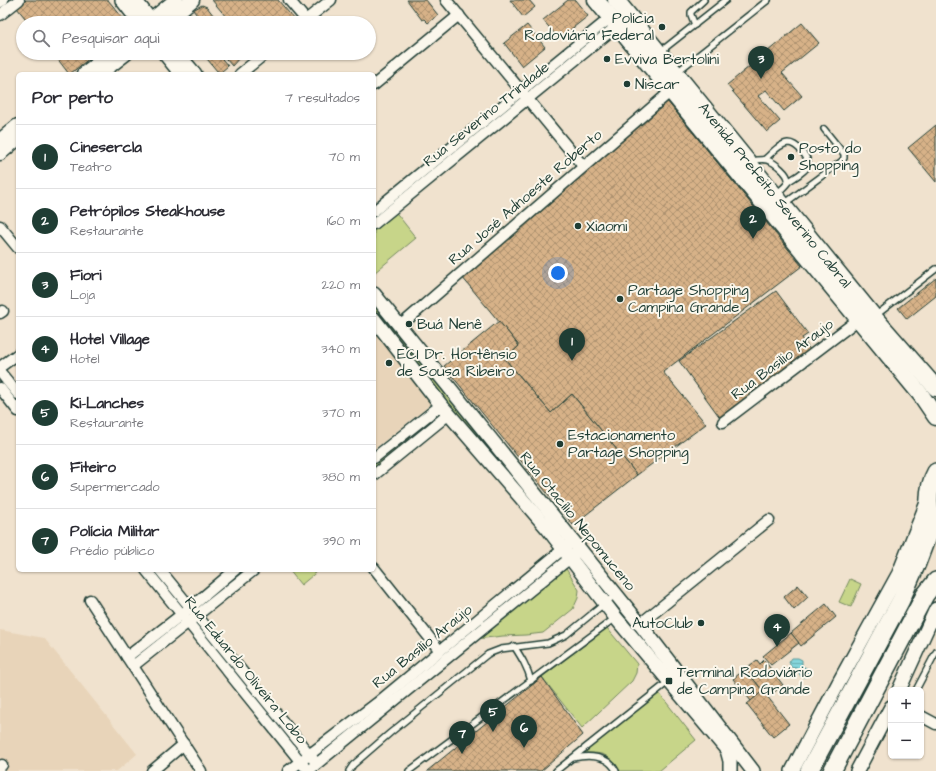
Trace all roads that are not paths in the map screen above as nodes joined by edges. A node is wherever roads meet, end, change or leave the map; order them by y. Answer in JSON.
{"nodes":[{"id":1,"x":3,"y":0,"type":"edge"},
{"id":2,"x":19,"y":0,"type":"edge"},
{"id":3,"x":122,"y":0,"type":"edge"},
{"id":4,"x":135,"y":0,"type":"edge"},
{"id":5,"x":176,"y":0,"type":"edge"},
{"id":6,"x":192,"y":0,"type":"edge"},
{"id":7,"x":290,"y":0,"type":"edge"},
{"id":8,"x":331,"y":0,"type":"edge"},
{"id":9,"x":446,"y":0,"type":"edge"},
{"id":10,"x":596,"y":0,"type":"edge"},
{"id":11,"x":616,"y":0,"type":"edge"},
{"id":12,"x":704,"y":0,"type":"edge"},
{"id":13,"x":726,"y":0,"type":"edge"},
{"id":14,"x":768,"y":0,"type":"edge"},
{"id":15,"x":0,"y":2,"type":"edge"},
{"id":16,"x":0,"y":15,"type":"edge"},
{"id":17,"x":458,"y":15,"type":"junction"},
{"id":18,"x":143,"y":16,"type":"edge"},
{"id":19,"x":147,"y":16,"type":"edge"},
{"id":20,"x":158,"y":16,"type":"edge"},
{"id":21,"x":162,"y":16,"type":"edge"},
{"id":22,"x":301,"y":16,"type":"edge"},
{"id":23,"x":307,"y":16,"type":"edge"},
{"id":24,"x":614,"y":22,"type":"junction"},
{"id":25,"x":695,"y":25,"type":"junction"},
{"id":26,"x":659,"y":53,"type":"junction"},
{"id":27,"x":102,"y":60,"type":"edge"},
{"id":28,"x":117,"y":60,"type":"edge"},
{"id":29,"x":170,"y":60,"type":"edge"},
{"id":30,"x":183,"y":60,"type":"edge"},
{"id":31,"x":257,"y":60,"type":"edge"},
{"id":32,"x":556,"y":62,"type":"junction"},
{"id":33,"x":564,"y":70,"type":"junction"},
{"id":34,"x":87,"y":72,"type":"edge"},
{"id":35,"x":102,"y":72,"type":"edge"},
{"id":36,"x":179,"y":72,"type":"edge"},
{"id":37,"x":192,"y":72,"type":"edge"},
{"id":38,"x":242,"y":72,"type":"edge"},
{"id":39,"x":676,"y":73,"type":"junction"},
{"id":40,"x":376,"y":83,"type":"edge"},
{"id":41,"x":520,"y":91,"type":"junction"},
{"id":42,"x":671,"y":91,"type":"junction"},
{"id":43,"x":528,"y":100,"type":"junction"},
{"id":44,"x":16,"y":128,"type":"edge"},
{"id":45,"x":824,"y":129,"type":"dead end"},
{"id":46,"x":16,"y":140,"type":"edge"},
{"id":47,"x":0,"y":141,"type":"edge"},
{"id":48,"x":0,"y":153,"type":"edge"},
{"id":49,"x":765,"y":159,"type":"junction"},
{"id":50,"x":747,"y":161,"type":"junction"},
{"id":51,"x":583,"y":166,"type":"junction"},
{"id":52,"x":788,"y":182,"type":"junction"},
{"id":53,"x":779,"y":200,"type":"junction"},
{"id":54,"x":376,"y":209,"type":"edge"},
{"id":55,"x":376,"y":222,"type":"edge"},
{"id":56,"x":0,"y":226,"type":"edge"},
{"id":57,"x":16,"y":246,"type":"edge"},
{"id":58,"x":936,"y":269,"type":"edge"},
{"id":59,"x":376,"y":296,"type":"edge"},
{"id":60,"x":874,"y":317,"type":"junction"},
{"id":61,"x":859,"y":319,"type":"junction"},
{"id":62,"x":376,"y":322,"type":"edge"},
{"id":63,"x":400,"y":326,"type":"junction"},
{"id":64,"x":16,"y":355,"type":"edge"},
{"id":65,"x":0,"y":367,"type":"edge"},
{"id":66,"x":0,"y":372,"type":"edge"},
{"id":67,"x":0,"y":388,"type":"edge"},
{"id":68,"x":936,"y":388,"type":"edge"},
{"id":69,"x":16,"y":392,"type":"edge"},
{"id":70,"x":16,"y":408,"type":"edge"},
{"id":71,"x":445,"y":410,"type":"junction"},
{"id":72,"x":936,"y":417,"type":"edge"},
{"id":73,"x":723,"y":422,"type":"dead end"},
{"id":74,"x":376,"y":457,"type":"edge"},
{"id":75,"x":936,"y":472,"type":"edge"},
{"id":76,"x":376,"y":473,"type":"edge"},
{"id":77,"x":929,"y":498,"type":"junction"},
{"id":78,"x":768,"y":520,"type":"dead end"},
{"id":79,"x":934,"y":526,"type":"edge"},
{"id":80,"x":577,"y":545,"type":"junction"},
{"id":81,"x":567,"y":554,"type":"junction"},
{"id":82,"x":376,"y":571,"type":"edge"},
{"id":83,"x":148,"y":572,"type":"edge"},
{"id":84,"x":162,"y":572,"type":"edge"},
{"id":85,"x":233,"y":572,"type":"edge"},
{"id":86,"x":252,"y":572,"type":"edge"},
{"id":87,"x":936,"y":581,"type":"edge"},
{"id":88,"x":616,"y":594,"type":"junction"},
{"id":89,"x":90,"y":600,"type":"dead end"},
{"id":90,"x":605,"y":604,"type":"junction"},
{"id":91,"x":190,"y":608,"type":"junction"},
{"id":92,"x":628,"y":608,"type":"junction"},
{"id":93,"x":936,"y":609,"type":"edge"},
{"id":94,"x":181,"y":614,"type":"junction"},
{"id":95,"x":197,"y":616,"type":"junction"},
{"id":96,"x":616,"y":618,"type":"junction"},
{"id":97,"x":188,"y":622,"type":"junction"},
{"id":98,"x":640,"y":624,"type":"junction"},
{"id":99,"x":514,"y":646,"type":"junction"},
{"id":100,"x":440,"y":651,"type":"junction"},
{"id":101,"x":936,"y":652,"type":"edge"},
{"id":102,"x":127,"y":657,"type":"junction"},
{"id":103,"x":134,"y":666,"type":"junction"},
{"id":104,"x":674,"y":677,"type":"junction"},
{"id":105,"x":531,"y":681,"type":"junction"},
{"id":106,"x":900,"y":687,"type":"edge"},
{"id":107,"x":918,"y":687,"type":"edge"},
{"id":108,"x":888,"y":713,"type":"edge"},
{"id":109,"x":924,"y":718,"type":"edge"},
{"id":110,"x":936,"y":724,"type":"edge"},
{"id":111,"x":718,"y":732,"type":"junction"},
{"id":112,"x":184,"y":744,"type":"junction"},
{"id":113,"x":309,"y":754,"type":"junction"},
{"id":114,"x":572,"y":758,"type":"junction"},
{"id":115,"x":301,"y":761,"type":"junction"},
{"id":116,"x":317,"y":764,"type":"junction"},
{"id":117,"x":152,"y":771,"type":"edge"},
{"id":118,"x":201,"y":771,"type":"edge"},
{"id":119,"x":288,"y":771,"type":"edge"},
{"id":120,"x":308,"y":771,"type":"edge"},
{"id":121,"x":349,"y":771,"type":"edge"},
{"id":122,"x":409,"y":771,"type":"edge"},
{"id":123,"x":556,"y":771,"type":"edge"},
{"id":124,"x":616,"y":771,"type":"edge"},
{"id":125,"x":730,"y":771,"type":"edge"},
{"id":126,"x":753,"y":771,"type":"edge"},
{"id":127,"x":792,"y":771,"type":"edge"},
{"id":128,"x":809,"y":771,"type":"edge"},
{"id":129,"x":832,"y":771,"type":"edge"},
{"id":130,"x":857,"y":771,"type":"edge"}],
"edges":[{"from":1,"to":15,"type":"street"},
{"from":2,"to":16,"type":"street"},
{"from":3,"to":18,"type":"street"},
{"from":4,"to":19,"type":"street"},
{"from":5,"to":20,"type":"main road"},
{"from":6,"to":21,"type":"main road"},
{"from":7,"to":22,"type":"street"},
{"from":8,"to":23,"type":"street"},
{"from":9,"to":17,"type":"street"},
{"from":10,"to":24,"type":"main road","name":"Avenida Prefeito Severino Cabral"},
{"from":11,"to":26,"type":"main road","name":"Avenida Prefeito Severino Cabral"},
{"from":12,"to":25,"type":"lane"},
{"from":13,"to":25,"type":"lane"},
{"from":14,"to":39,"type":"lane"},
{"from":17,"to":40,"type":"street"},
{"from":17,"to":41,"type":"street"},
{"from":24,"to":32,"type":"street","name":"Rua Severino Trindade"},
{"from":24,"to":33,"type":"street","name":"Rua Severino Trindade"},
{"from":24,"to":42,"type":"main road","name":"Avenida Prefeito Severino Cabral"},
{"from":25,"to":26,"type":"lane"},
{"from":26,"to":39,"type":"main road","name":"Avenida Prefeito Severino Cabral"},
{"from":27,"to":34,"type":"main road"},
{"from":28,"to":35,"type":"main road"},
{"from":29,"to":36,"type":"street"},
{"from":30,"to":37,"type":"street"},
{"from":31,"to":38,"type":"street"},
{"from":32,"to":33,"type":"street"},
{"from":32,"to":41,"type":"street","name":"Rua Severino Trindade"},
{"from":33,"to":43,"type":"street","name":"Rua Severino Trindade"},
{"from":39,"to":50,"type":"main road","name":"Avenida Prefeito Severino Cabral"},
{"from":41,"to":43,"type":"street"},
{"from":41,"to":54,"type":"street","name":"Rua Severino Trindade"},
{"from":42,"to":51,"type":"street","name":"Rua José Adnoeste Roberto"},
{"from":42,"to":61,"type":"main road","name":"Avenida Prefeito Severino Cabral"},
{"from":43,"to":51,"type":"street"},
{"from":43,"to":55,"type":"street","name":"Rua Severino Trindade"},
{"from":44,"to":47,"type":"main road"},
{"from":45,"to":53,"type":"lane"},
{"from":46,"to":48,"type":"main road"},
{"from":49,"to":50,"type":"lane"},
{"from":49,"to":52,"type":"lane"},
{"from":49,"to":52,"type":"lane"},
{"from":50,"to":53,"type":"main road","name":"Avenida Prefeito Severino Cabral"},
{"from":51,"to":63,"type":"street","name":"Rua José Adnoeste Roberto"},
{"from":52,"to":53,"type":"lane"},
{"from":53,"to":60,"type":"main road","name":"Avenida Prefeito Severino Cabral"},
{"from":56,"to":57,"type":"street"},
{"from":58,"to":60,"type":"lane"},
{"from":59,"to":63,"type":"street","name":"Rua Otacílio Nepomuceno"},
{"from":60,"to":68,"type":"main road","name":"Avenida Prefeito Severino Cabral"},
{"from":61,"to":72,"type":"main road","name":"Avenida Prefeito Severino Cabral"},
{"from":61,"to":73,"type":"street","name":"Rua Basilio Araujo"},
{"from":62,"to":71,"type":"street","name":"Rua Otacílio Nepomuceno"},
{"from":63,"to":80,"type":"street","name":"Rua Otacílio Nepomuceno"},
{"from":64,"to":65,"type":"street"},
{"from":66,"to":69,"type":"street"},
{"from":67,"to":70,"type":"street"},
{"from":71,"to":74,"type":"street"},
{"from":71,"to":76,"type":"street"},
{"from":71,"to":81,"type":"street","name":"Rua Otacílio Nepomuceno"},
{"from":75,"to":77,"type":"highway"},
{"from":77,"to":79,"type":"highway"},
{"from":77,"to":127,"type":"street"},
{"from":78,"to":98,"type":"street"},
{"from":79,"to":128,"type":"highway"},
{"from":80,"to":81,"type":"street","name":"Rua Basílio Araújo"},
{"from":80,"to":88,"type":"street","name":"Rua Otacílio Nepomuceno"},
{"from":81,"to":90,"type":"street","name":"Rua Otacílio Nepomuceno"},
{"from":81,"to":100,"type":"street","name":"Rua Basílio Araújo"},
{"from":81,"to":116,"type":"street","name":"Rua Basílio Araújo"},
{"from":82,"to":100,"type":"street"},
{"from":83,"to":94,"type":"street","name":"Rua Eduardo Oliveira Lobo"},
{"from":84,"to":91,"type":"street","name":"Rua Eduardo Oliveira Lobo"},
{"from":85,"to":91,"type":"street"},
{"from":86,"to":95,"type":"street"},
{"from":87,"to":129,"type":"highway"},
{"from":88,"to":90,"type":"lane"},
{"from":88,"to":92,"type":"street","name":"Rua Otacílio Nepomuceno"},
{"from":89,"to":102,"type":"street"},
{"from":90,"to":96,"type":"street","name":"Rua Otacílio Nepomuceno"},
{"from":90,"to":99,"type":"lane"},
{"from":91,"to":94,"type":"street"},
{"from":91,"to":95,"type":"street","name":"Rua Eduardo Oliveira Lobo"},
{"from":92,"to":96,"type":"lane"},
{"from":92,"to":98,"type":"street","name":"Rua Otacílio Nepomuceno"},
{"from":93,"to":106,"type":"street"},
{"from":94,"to":97,"type":"street","name":"Rua Eduardo Oliveira Lobo"},
{"from":94,"to":102,"type":"street"},
{"from":95,"to":97,"type":"street"},
{"from":95,"to":113,"type":"street","name":"Rua Eduardo Oliveira Lobo"},
{"from":96,"to":104,"type":"street","name":"Rua Otacílio Nepomuceno"},
{"from":96,"to":105,"type":"lane"},
{"from":97,"to":103,"type":"street"},
{"from":97,"to":115,"type":"street","name":"Rua Eduardo Oliveira Lobo"},
{"from":98,"to":104,"type":"street","name":"Rua Otacílio Nepomuceno"},
{"from":99,"to":105,"type":"lane"},
{"from":99,"to":121,"type":"lane"},
{"from":100,"to":113,"type":"street","name":"Rua Basílio Araújo"},
{"from":101,"to":107,"type":"lane"},
{"from":102,"to":103,"type":"street"},
{"from":103,"to":112,"type":"street"},
{"from":104,"to":111,"type":"street","name":"Rua Otacílio Nepomuceno"},
{"from":104,"to":114,"type":"lane"},
{"from":105,"to":122,"type":"lane"},
{"from":108,"to":130,"type":"street"},
{"from":109,"to":110,"type":"street"},
{"from":111,"to":125,"type":"street","name":"Rua Otacílio Nepomuceno"},
{"from":111,"to":126,"type":"street","name":"Rua Otacílio Nepomuceno"},
{"from":112,"to":117,"type":"street"},
{"from":112,"to":118,"type":"street"},
{"from":113,"to":115,"type":"street","name":"Rua Basílio Araújo"},
{"from":113,"to":116,"type":"street","name":"Rua Eduardo Oliveira Lobo"},
{"from":114,"to":123,"type":"lane"},
{"from":114,"to":124,"type":"lane"},
{"from":115,"to":119,"type":"street","name":"Rua Basílio Araújo"},
{"from":115,"to":120,"type":"street","name":"Rua Eduardo Oliveira Lobo"},
{"from":116,"to":120,"type":"street","name":"Rua Basílio Araújo"}]}
